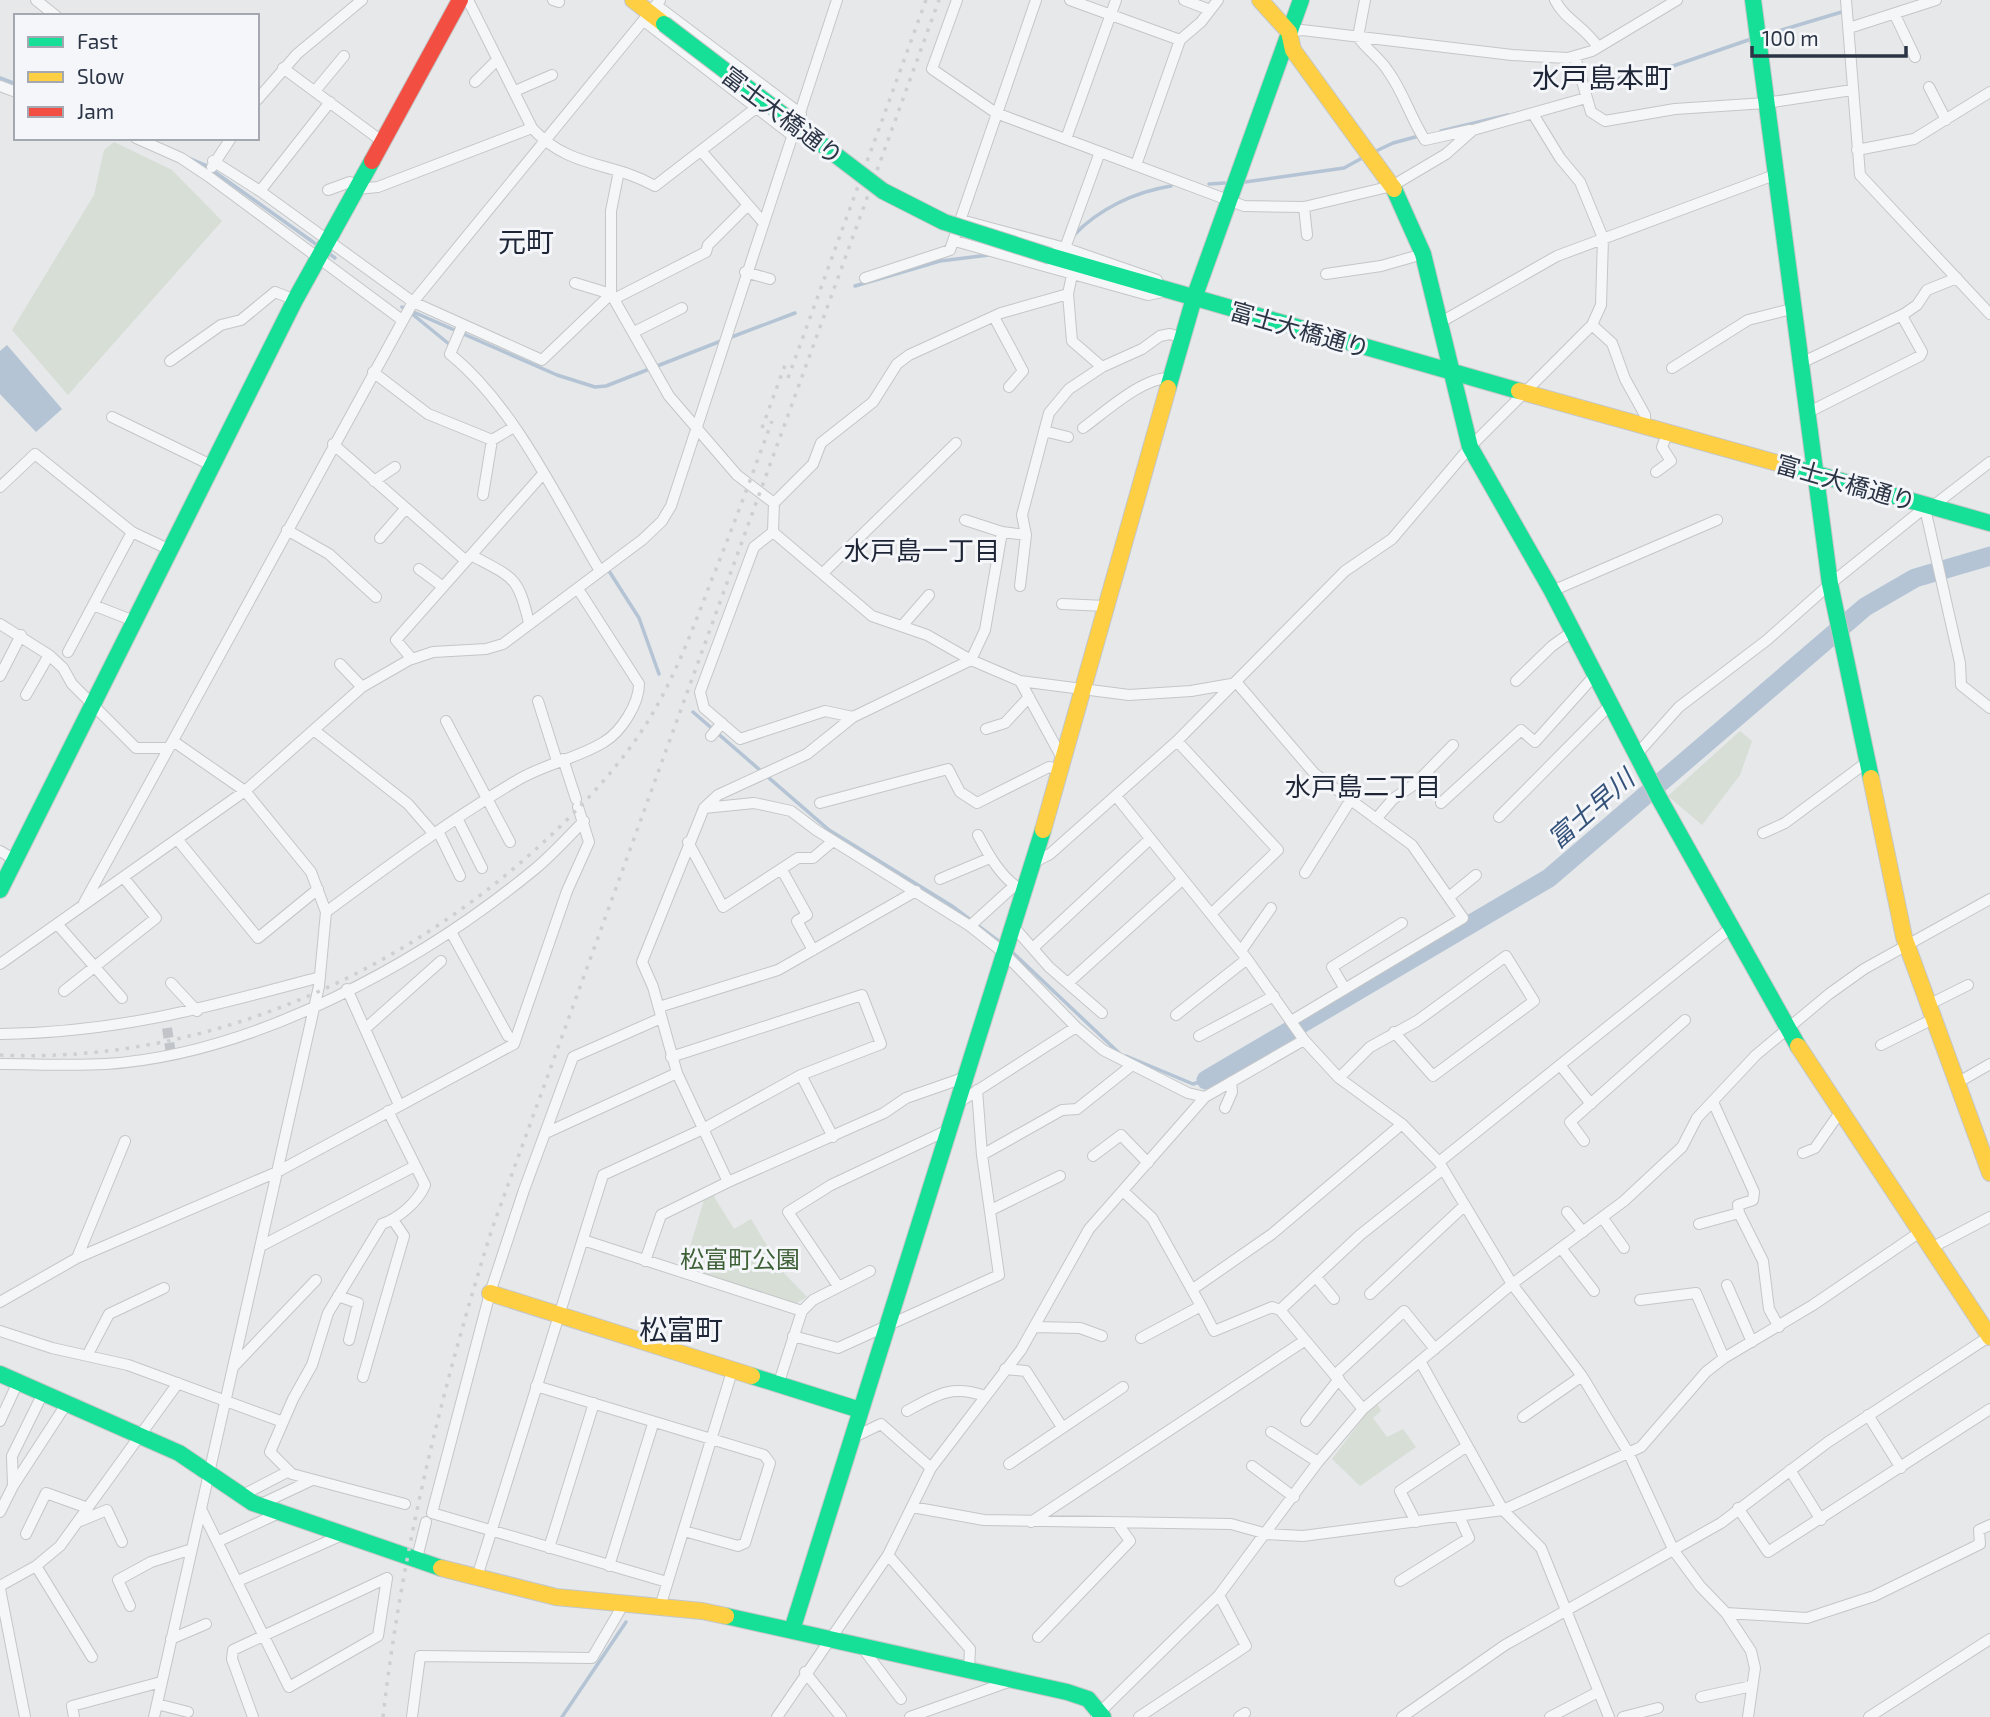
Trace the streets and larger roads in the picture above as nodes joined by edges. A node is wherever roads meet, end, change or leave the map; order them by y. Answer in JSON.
{"nodes":[{"id":1,"x":36,"y":0,"type":"edge"},
{"id":2,"x":362,"y":0,"type":"edge"},
{"id":3,"x":460,"y":0,"type":"edge"},
{"id":4,"x":468,"y":0,"type":"edge"},
{"id":5,"x":633,"y":0,"type":"edge"},
{"id":6,"x":837,"y":0,"type":"edge"},
{"id":7,"x":957,"y":0,"type":"edge"},
{"id":8,"x":1036,"y":0,"type":"edge"},
{"id":9,"x":1070,"y":0,"type":"edge"},
{"id":10,"x":1116,"y":0,"type":"edge"},
{"id":11,"x":1185,"y":0,"type":"edge"},
{"id":12,"x":1218,"y":0,"type":"edge"},
{"id":13,"x":1260,"y":0,"type":"edge"},
{"id":14,"x":1301,"y":0,"type":"edge"},
{"id":15,"x":1365,"y":0,"type":"edge"},
{"id":16,"x":1555,"y":0,"type":"edge"},
{"id":17,"x":1677,"y":0,"type":"edge"},
{"id":18,"x":1753,"y":0,"type":"edge"},
{"id":19,"x":1846,"y":0,"type":"edge"},
{"id":20,"x":1936,"y":0,"type":"edge"},
{"id":21,"x":652,"y":10,"type":"edge"},
{"id":22,"x":1210,"y":10,"type":"junction"},
{"id":23,"x":54,"y":14,"type":"edge"},
{"id":24,"x":1110,"y":15,"type":"junction"},
{"id":25,"x":1895,"y":15,"type":"junction"},
{"id":26,"x":1849,"y":28,"type":"junction"},
{"id":27,"x":1289,"y":32,"type":"junction"},
{"id":28,"x":1357,"y":37,"type":"junction"},
{"id":29,"x":1180,"y":40,"type":"junction"},
{"id":30,"x":1598,"y":47,"type":"junction"},
{"id":31,"x":344,"y":56,"type":"dead end"},
{"id":32,"x":1575,"y":57,"type":"junction"},
{"id":33,"x":1915,"y":58,"type":"dead end"},
{"id":34,"x":496,"y":61,"type":"junction"},
{"id":35,"x":283,"y":68,"type":"junction"},
{"id":36,"x":552,"y":75,"type":"dead end"},
{"id":37,"x":475,"y":82,"type":"dead end"},
{"id":38,"x":1929,"y":87,"type":"dead end"},
{"id":39,"x":1852,"y":90,"type":"junction"},
{"id":40,"x":315,"y":91,"type":"junction"},
{"id":41,"x":515,"y":91,"type":"junction"},
{"id":42,"x":1990,"y":92,"type":"edge"},
{"id":43,"x":259,"y":98,"type":"edge"},
{"id":44,"x":1586,"y":98,"type":"junction"},
{"id":45,"x":330,"y":102,"type":"junction"},
{"id":46,"x":1766,"y":103,"type":"junction"},
{"id":47,"x":756,"y":108,"type":"junction"},
{"id":48,"x":996,"y":113,"type":"junction"},
{"id":49,"x":801,"y":114,"type":"junction"},
{"id":50,"x":1533,"y":114,"type":"junction"},
{"id":51,"x":1946,"y":120,"type":"junction"},
{"id":52,"x":532,"y":128,"type":"junction"},
{"id":53,"x":1473,"y":130,"type":"junction"},
{"id":54,"x":793,"y":136,"type":"junction"},
{"id":55,"x":1066,"y":139,"type":"junction"},
{"id":56,"x":140,"y":140,"type":"edge"},
{"id":57,"x":229,"y":140,"type":"edge"},
{"id":58,"x":543,"y":141,"type":"junction"},
{"id":59,"x":383,"y":142,"type":"junction"},
{"id":60,"x":1857,"y":150,"type":"junction"},
{"id":61,"x":702,"y":152,"type":"junction"},
{"id":62,"x":1100,"y":152,"type":"junction"},
{"id":63,"x":1136,"y":165,"type":"junction"},
{"id":64,"x":212,"y":167,"type":"junction"},
{"id":65,"x":619,"y":171,"type":"junction"},
{"id":66,"x":1777,"y":174,"type":"junction"},
{"id":67,"x":1392,"y":186,"type":"junction"},
{"id":68,"x":358,"y":189,"type":"junction"},
{"id":69,"x":328,"y":190,"type":"dead end"},
{"id":70,"x":260,"y":191,"type":"junction"},
{"id":71,"x":1229,"y":201,"type":"junction"},
{"id":72,"x":747,"y":206,"type":"junction"},
{"id":73,"x":1304,"y":207,"type":"junction"},
{"id":74,"x":961,"y":220,"type":"junction"},
{"id":75,"x":763,"y":222,"type":"junction"},
{"id":76,"x":1307,"y":235,"type":"dead end"},
{"id":77,"x":1603,"y":238,"type":"junction"},
{"id":78,"x":329,"y":241,"type":"junction"},
{"id":79,"x":955,"y":241,"type":"junction"},
{"id":80,"x":1065,"y":248,"type":"junction"},
{"id":81,"x":1423,"y":254,"type":"junction"},
{"id":82,"x":318,"y":259,"type":"junction"},
{"id":83,"x":746,"y":272,"type":"junction"},
{"id":84,"x":1326,"y":274,"type":"dead end"},
{"id":85,"x":1072,"y":275,"type":"junction"},
{"id":86,"x":865,"y":278,"type":"dead end"},
{"id":87,"x":1957,"y":278,"type":"junction"},
{"id":88,"x":770,"y":279,"type":"dead end"},
{"id":89,"x":575,"y":283,"type":"dead end"},
{"id":90,"x":1170,"y":291,"type":"junction"},
{"id":91,"x":1068,"y":294,"type":"junction"},
{"id":92,"x":613,"y":297,"type":"junction"},
{"id":93,"x":1194,"y":298,"type":"junction"},
{"id":94,"x":295,"y":300,"type":"junction"},
{"id":95,"x":412,"y":303,"type":"junction"},
{"id":96,"x":682,"y":308,"type":"dead end"},
{"id":97,"x":1795,"y":308,"type":"junction"},
{"id":98,"x":1990,"y":314,"type":"edge"},
{"id":99,"x":1902,"y":316,"type":"junction"},
{"id":100,"x":994,"y":317,"type":"junction"},
{"id":101,"x":402,"y":319,"type":"junction"},
{"id":102,"x":1441,"y":322,"type":"junction"},
{"id":103,"x":1592,"y":325,"type":"junction"},
{"id":104,"x":462,"y":326,"type":"junction"},
{"id":105,"x":634,"y":332,"type":"junction"},
{"id":106,"x":1183,"y":338,"type":"junction"},
{"id":107,"x":170,"y":361,"type":"dead end"},
{"id":108,"x":1801,"y":363,"type":"junction"},
{"id":109,"x":1102,"y":367,"type":"junction"},
{"id":110,"x":1672,"y":368,"type":"dead end"},
{"id":111,"x":373,"y":372,"type":"junction"},
{"id":112,"x":1452,"y":372,"type":"junction"},
{"id":113,"x":1171,"y":378,"type":"junction"},
{"id":114,"x":1009,"y":387,"type":"dead end"},
{"id":115,"x":1525,"y":393,"type":"junction"},
{"id":116,"x":1807,"y":413,"type":"junction"},
{"id":117,"x":112,"y":417,"type":"dead end"},
{"id":118,"x":1646,"y":426,"type":"junction"},
{"id":119,"x":513,"y":427,"type":"junction"},
{"id":120,"x":695,"y":427,"type":"junction"},
{"id":121,"x":1083,"y":428,"type":"dead end"},
{"id":122,"x":1044,"y":431,"type":"junction"},
{"id":123,"x":1668,"y":432,"type":"junction"},
{"id":124,"x":1068,"y":437,"type":"dead end"},
{"id":125,"x":492,"y":440,"type":"junction"},
{"id":126,"x":956,"y":443,"type":"dead end"},
{"id":127,"x":333,"y":444,"type":"junction"},
{"id":128,"x":1470,"y":447,"type":"junction"},
{"id":129,"x":1990,"y":462,"type":"edge"},
{"id":130,"x":213,"y":466,"type":"junction"},
{"id":131,"x":395,"y":467,"type":"dead end"},
{"id":132,"x":1656,"y":472,"type":"dead end"},
{"id":133,"x":1815,"y":474,"type":"junction"},
{"id":134,"x":542,"y":475,"type":"junction"},
{"id":135,"x":374,"y":481,"type":"junction"},
{"id":136,"x":0,"y":487,"type":"edge"},
{"id":137,"x":483,"y":495,"type":"dead end"},
{"id":138,"x":774,"y":503,"type":"junction"},
{"id":139,"x":1927,"y":507,"type":"junction"},
{"id":140,"x":406,"y":508,"type":"junction"},
{"id":141,"x":965,"y":520,"type":"dead end"},
{"id":142,"x":1717,"y":520,"type":"dead end"},
{"id":143,"x":1990,"y":523,"type":"edge"},
{"id":144,"x":286,"y":530,"type":"junction"},
{"id":145,"x":132,"y":532,"type":"junction"},
{"id":146,"x":773,"y":532,"type":"junction"},
{"id":147,"x":1002,"y":532,"type":"junction"},
{"id":148,"x":1026,"y":535,"type":"junction"},
{"id":149,"x":380,"y":538,"type":"dead end"},
{"id":150,"x":170,"y":550,"type":"junction"},
{"id":151,"x":468,"y":558,"type":"junction"},
{"id":152,"x":604,"y":568,"type":"junction"},
{"id":153,"x":419,"y":569,"type":"dead end"},
{"id":154,"x":824,"y":573,"type":"junction"},
{"id":155,"x":1830,"y":584,"type":"junction"},
{"id":156,"x":442,"y":586,"type":"junction"},
{"id":157,"x":1020,"y":586,"type":"dead end"},
{"id":158,"x":578,"y":589,"type":"junction"},
{"id":159,"x":1552,"y":591,"type":"junction"},
{"id":160,"x":929,"y":595,"type":"dead end"},
{"id":161,"x":376,"y":597,"type":"dead end"},
{"id":162,"x":1062,"y":604,"type":"dead end"},
{"id":163,"x":93,"y":605,"type":"junction"},
{"id":164,"x":1105,"y":606,"type":"junction"},
{"id":165,"x":134,"y":621,"type":"junction"},
{"id":166,"x":529,"y":623,"type":"junction"},
{"id":167,"x":0,"y":624,"type":"edge"},
{"id":168,"x":902,"y":626,"type":"junction"},
{"id":169,"x":1573,"y":631,"type":"junction"},
{"id":170,"x":21,"y":635,"type":"junction"},
{"id":171,"x":68,"y":652,"type":"dead end"},
{"id":172,"x":49,"y":655,"type":"junction"},
{"id":173,"x":412,"y":659,"type":"junction"},
{"id":174,"x":971,"y":660,"type":"junction"},
{"id":175,"x":340,"y":664,"type":"dead end"},
{"id":176,"x":1595,"y":675,"type":"junction"},
{"id":177,"x":0,"y":676,"type":"edge"},
{"id":178,"x":1020,"y":681,"type":"junction"},
{"id":179,"x":1516,"y":681,"type":"dead end"},
{"id":180,"x":1237,"y":683,"type":"junction"},
{"id":181,"x":362,"y":687,"type":"junction"},
{"id":182,"x":1081,"y":689,"type":"junction"},
{"id":183,"x":26,"y":695,"type":"dead end"},
{"id":184,"x":1029,"y":697,"type":"junction"},
{"id":185,"x":538,"y":701,"type":"dead end"},
{"id":186,"x":1611,"y":704,"type":"junction"},
{"id":187,"x":92,"y":705,"type":"junction"},
{"id":188,"x":1990,"y":708,"type":"edge"},
{"id":189,"x":853,"y":717,"type":"junction"},
{"id":190,"x":446,"y":721,"type":"dead end"},
{"id":191,"x":986,"y":729,"type":"dead end"},
{"id":192,"x":315,"y":732,"type":"junction"},
{"id":193,"x":1177,"y":741,"type":"junction"},
{"id":194,"x":171,"y":744,"type":"junction"},
{"id":195,"x":1453,"y":745,"type":"dead end"},
{"id":196,"x":1637,"y":754,"type":"junction"},
{"id":197,"x":560,"y":760,"type":"junction"},
{"id":198,"x":1060,"y":762,"type":"junction"},
{"id":199,"x":1867,"y":762,"type":"junction"},
{"id":200,"x":245,"y":791,"type":"junction"},
{"id":201,"x":1116,"y":796,"type":"junction"},
{"id":202,"x":487,"y":799,"type":"junction"},
{"id":203,"x":1350,"y":801,"type":"junction"},
{"id":204,"x":820,"y":803,"type":"dead end"},
{"id":205,"x":1441,"y":803,"type":"dead end"},
{"id":206,"x":704,"y":808,"type":"junction"},
{"id":207,"x":1499,"y":817,"type":"dead end"},
{"id":208,"x":457,"y":818,"type":"junction"},
{"id":209,"x":1376,"y":819,"type":"junction"},
{"id":210,"x":584,"y":821,"type":"junction"},
{"id":211,"x":436,"y":832,"type":"junction"},
{"id":212,"x":1763,"y":833,"type":"dead end"},
{"id":213,"x":978,"y":835,"type":"dead end"},
{"id":214,"x":177,"y":839,"type":"junction"},
{"id":215,"x":1150,"y":839,"type":"junction"},
{"id":216,"x":834,"y":841,"type":"junction"},
{"id":217,"x":510,"y":842,"type":"dead end"},
{"id":218,"x":688,"y":842,"type":"junction"},
{"id":219,"x":0,"y":851,"type":"edge"},
{"id":220,"x":989,"y":858,"type":"junction"},
{"id":221,"x":15,"y":860,"type":"junction"},
{"id":222,"x":1034,"y":863,"type":"junction"},
{"id":223,"x":482,"y":868,"type":"dead end"},
{"id":224,"x":782,"y":870,"type":"junction"},
{"id":225,"x":1305,"y":873,"type":"dead end"},
{"id":226,"x":1476,"y":875,"type":"dead end"},
{"id":227,"x":460,"y":876,"type":"dead end"},
{"id":228,"x":124,"y":878,"type":"junction"},
{"id":229,"x":940,"y":878,"type":"dead end"},
{"id":230,"x":1182,"y":880,"type":"junction"},
{"id":231,"x":1018,"y":888,"type":"junction"},
{"id":232,"x":318,"y":889,"type":"junction"},
{"id":233,"x":0,"y":890,"type":"edge"},
{"id":234,"x":916,"y":891,"type":"junction"},
{"id":235,"x":1449,"y":897,"type":"junction"},
{"id":236,"x":1990,"y":899,"type":"edge"},
{"id":237,"x":83,"y":905,"type":"junction"},
{"id":238,"x":1271,"y":908,"type":"dead end"},
{"id":239,"x":326,"y":912,"type":"junction"},
{"id":240,"x":1211,"y":914,"type":"junction"},
{"id":241,"x":974,"y":921,"type":"junction"},
{"id":242,"x":1402,"y":923,"type":"dead end"},
{"id":243,"x":58,"y":925,"type":"junction"},
{"id":244,"x":1732,"y":927,"type":"junction"},
{"id":245,"x":451,"y":932,"type":"junction"},
{"id":246,"x":1008,"y":942,"type":"junction"},
{"id":247,"x":1906,"y":946,"type":"junction"},
{"id":248,"x":1034,"y":947,"type":"junction"},
{"id":249,"x":813,"y":950,"type":"junction"},
{"id":250,"x":1244,"y":955,"type":"junction"},
{"id":251,"x":441,"y":961,"type":"dead end"},
{"id":252,"x":0,"y":964,"type":"edge"},
{"id":253,"x":94,"y":965,"type":"junction"},
{"id":254,"x":320,"y":977,"type":"junction"},
{"id":255,"x":172,"y":983,"type":"dead end"},
{"id":256,"x":1068,"y":983,"type":"junction"},
{"id":257,"x":1968,"y":985,"type":"dead end"},
{"id":258,"x":347,"y":989,"type":"junction"},
{"id":259,"x":1345,"y":989,"type":"junction"},
{"id":260,"x":64,"y":991,"type":"dead end"},
{"id":261,"x":1275,"y":996,"type":"junction"},
{"id":262,"x":121,"y":999,"type":"dead end"},
{"id":263,"x":315,"y":1005,"type":"junction"},
{"id":264,"x":659,"y":1006,"type":"junction"},
{"id":265,"x":197,"y":1011,"type":"junction"},
{"id":266,"x":1931,"y":1012,"type":"junction"},
{"id":267,"x":1102,"y":1013,"type":"dead end"},
{"id":268,"x":1176,"y":1015,"type":"dead end"},
{"id":269,"x":659,"y":1019,"type":"junction"},
{"id":270,"x":1293,"y":1020,"type":"junction"},
{"id":271,"x":1685,"y":1020,"type":"dead end"},
{"id":272,"x":1076,"y":1027,"type":"junction"},
{"id":273,"x":366,"y":1028,"type":"junction"},
{"id":274,"x":1787,"y":1029,"type":"junction"},
{"id":275,"x":1394,"y":1032,"type":"junction"},
{"id":276,"x":0,"y":1034,"type":"edge"},
{"id":277,"x":508,"y":1036,"type":"dead end"},
{"id":278,"x":1199,"y":1036,"type":"dead end"},
{"id":279,"x":1304,"y":1040,"type":"junction"},
{"id":280,"x":1881,"y":1045,"type":"dead end"},
{"id":281,"x":671,"y":1057,"type":"junction"},
{"id":282,"x":0,"y":1064,"type":"edge"},
{"id":283,"x":1560,"y":1065,"type":"junction"},
{"id":284,"x":1990,"y":1065,"type":"edge"},
{"id":285,"x":1131,"y":1066,"type":"junction"},
{"id":286,"x":677,"y":1073,"type":"junction"},
{"id":287,"x":801,"y":1075,"type":"junction"},
{"id":288,"x":966,"y":1077,"type":"junction"},
{"id":289,"x":1339,"y":1079,"type":"junction"},
{"id":290,"x":1231,"y":1082,"type":"junction"},
{"id":291,"x":1957,"y":1083,"type":"junction"},
{"id":292,"x":977,"y":1090,"type":"junction"},
{"id":293,"x":1205,"y":1097,"type":"junction"},
{"id":294,"x":1713,"y":1102,"type":"junction"},
{"id":295,"x":957,"y":1103,"type":"junction"},
{"id":296,"x":1591,"y":1104,"type":"junction"},
{"id":297,"x":393,"y":1108,"type":"junction"},
{"id":298,"x":1225,"y":1108,"type":"dead end"},
{"id":299,"x":1841,"y":1111,"type":"junction"},
{"id":300,"x":1402,"y":1124,"type":"junction"},
{"id":301,"x":704,"y":1129,"type":"junction"},
{"id":302,"x":948,"y":1130,"type":"junction"},
{"id":303,"x":548,"y":1132,"type":"junction"},
{"id":304,"x":832,"y":1137,"type":"junction"},
{"id":305,"x":125,"y":1141,"type":"dead end"},
{"id":306,"x":1584,"y":1141,"type":"dead end"},
{"id":307,"x":1803,"y":1153,"type":"dead end"},
{"id":308,"x":982,"y":1155,"type":"junction"},
{"id":309,"x":1093,"y":1156,"type":"dead end"},
{"id":310,"x":1148,"y":1163,"type":"junction"},
{"id":311,"x":415,"y":1166,"type":"junction"},
{"id":312,"x":1441,"y":1166,"type":"junction"},
{"id":313,"x":277,"y":1172,"type":"junction"},
{"id":314,"x":1990,"y":1173,"type":"edge"},
{"id":315,"x":1060,"y":1176,"type":"dead end"},
{"id":316,"x":727,"y":1182,"type":"junction"},
{"id":317,"x":1124,"y":1192,"type":"junction"},
{"id":318,"x":1464,"y":1206,"type":"junction"},
{"id":319,"x":991,"y":1210,"type":"junction"},
{"id":320,"x":1567,"y":1212,"type":"dead end"},
{"id":321,"x":1739,"y":1213,"type":"junction"},
{"id":322,"x":1602,"y":1217,"type":"junction"},
{"id":323,"x":1990,"y":1217,"type":"edge"},
{"id":324,"x":393,"y":1220,"type":"junction"},
{"id":325,"x":1699,"y":1224,"type":"dead end"},
{"id":326,"x":1583,"y":1232,"type":"junction"},
{"id":327,"x":1920,"y":1232,"type":"junction"},
{"id":328,"x":583,"y":1240,"type":"junction"},
{"id":329,"x":261,"y":1246,"type":"junction"},
{"id":330,"x":1561,"y":1248,"type":"junction"},
{"id":331,"x":1624,"y":1248,"type":"dead end"},
{"id":332,"x":1931,"y":1248,"type":"junction"},
{"id":333,"x":77,"y":1258,"type":"junction"},
{"id":334,"x":645,"y":1261,"type":"junction"},
{"id":335,"x":870,"y":1271,"type":"dead end"},
{"id":336,"x":1316,"y":1277,"type":"junction"},
{"id":337,"x":316,"y":1280,"type":"dead end"},
{"id":338,"x":1512,"y":1284,"type":"junction"},
{"id":339,"x":1727,"y":1285,"type":"dead end"},
{"id":340,"x":838,"y":1286,"type":"junction"},
{"id":341,"x":164,"y":1288,"type":"dead end"},
{"id":342,"x":1194,"y":1289,"type":"junction"},
{"id":343,"x":1594,"y":1292,"type":"dead end"},
{"id":344,"x":490,"y":1293,"type":"junction"},
{"id":345,"x":1370,"y":1294,"type":"dead end"},
{"id":346,"x":338,"y":1296,"type":"junction"},
{"id":347,"x":1334,"y":1299,"type":"dead end"},
{"id":348,"x":1640,"y":1300,"type":"dead end"},
{"id":349,"x":0,"y":1302,"type":"edge"},
{"id":350,"x":1201,"y":1306,"type":"junction"},
{"id":351,"x":1280,"y":1310,"type":"junction"},
{"id":352,"x":802,"y":1311,"type":"junction"},
{"id":353,"x":559,"y":1313,"type":"junction"},
{"id":354,"x":886,"y":1326,"type":"junction"},
{"id":355,"x":1034,"y":1327,"type":"junction"},
{"id":356,"x":1779,"y":1327,"type":"junction"},
{"id":357,"x":0,"y":1331,"type":"edge"},
{"id":358,"x":793,"y":1336,"type":"junction"},
{"id":359,"x":1102,"y":1336,"type":"dead end"},
{"id":360,"x":1990,"y":1337,"type":"edge"},
{"id":361,"x":1141,"y":1338,"type":"dead end"},
{"id":362,"x":349,"y":1340,"type":"dead end"},
{"id":363,"x":1304,"y":1340,"type":"junction"},
{"id":364,"x":1752,"y":1342,"type":"junction"},
{"id":365,"x":1434,"y":1349,"type":"junction"},
{"id":366,"x":88,"y":1354,"type":"junction"},
{"id":367,"x":1724,"y":1358,"type":"junction"},
{"id":368,"x":1420,"y":1361,"type":"junction"},
{"id":369,"x":233,"y":1367,"type":"junction"},
{"id":370,"x":733,"y":1368,"type":"junction"},
{"id":371,"x":1006,"y":1370,"type":"junction"},
{"id":372,"x":0,"y":1374,"type":"edge"},
{"id":373,"x":1582,"y":1376,"type":"junction"},
{"id":374,"x":363,"y":1377,"type":"dead end"},
{"id":375,"x":1337,"y":1377,"type":"junction"},
{"id":376,"x":18,"y":1382,"type":"junction"},
{"id":377,"x":779,"y":1382,"type":"junction"},
{"id":378,"x":178,"y":1383,"type":"junction"},
{"id":379,"x":536,"y":1386,"type":"junction"},
{"id":380,"x":1123,"y":1387,"type":"dead end"},
{"id":381,"x":43,"y":1393,"type":"junction"},
{"id":382,"x":985,"y":1396,"type":"junction"},
{"id":383,"x":226,"y":1399,"type":"junction"},
{"id":384,"x":66,"y":1403,"type":"junction"},
{"id":385,"x":594,"y":1403,"type":"junction"},
{"id":386,"x":1363,"y":1409,"type":"junction"},
{"id":387,"x":1990,"y":1409,"type":"edge"},
{"id":388,"x":860,"y":1410,"type":"junction"},
{"id":389,"x":907,"y":1411,"type":"dead end"},
{"id":390,"x":1868,"y":1415,"type":"junction"},
{"id":391,"x":1523,"y":1417,"type":"dead end"},
{"id":392,"x":0,"y":1421,"type":"edge"},
{"id":393,"x":1307,"y":1421,"type":"dead end"},
{"id":394,"x":283,"y":1422,"type":"junction"},
{"id":395,"x":653,"y":1424,"type":"junction"},
{"id":396,"x":1062,"y":1427,"type":"junction"},
{"id":397,"x":1271,"y":1432,"type":"dead end"},
{"id":398,"x":141,"y":1436,"type":"junction"},
{"id":399,"x":852,"y":1438,"type":"junction"},
{"id":400,"x":712,"y":1440,"type":"junction"},
{"id":401,"x":1467,"y":1446,"type":"junction"},
{"id":402,"x":1628,"y":1452,"type":"junction"},
{"id":403,"x":1318,"y":1462,"type":"junction"},
{"id":404,"x":1009,"y":1464,"type":"dead end"},
{"id":405,"x":1252,"y":1466,"type":"dead end"},
{"id":406,"x":931,"y":1468,"type":"junction"},
{"id":407,"x":1901,"y":1468,"type":"junction"},
{"id":408,"x":1790,"y":1470,"type":"junction"},
{"id":409,"x":289,"y":1471,"type":"junction"},
{"id":410,"x":210,"y":1476,"type":"junction"},
{"id":411,"x":313,"y":1480,"type":"junction"},
{"id":412,"x":13,"y":1486,"type":"junction"},
{"id":413,"x":241,"y":1496,"type":"junction"},
{"id":414,"x":1294,"y":1497,"type":"junction"},
{"id":415,"x":405,"y":1504,"type":"dead end"},
{"id":416,"x":259,"y":1505,"type":"junction"},
{"id":417,"x":912,"y":1507,"type":"junction"},
{"id":418,"x":88,"y":1508,"type":"junction"},
{"id":419,"x":1738,"y":1508,"type":"junction"},
{"id":420,"x":1503,"y":1510,"type":"junction"},
{"id":421,"x":202,"y":1511,"type":"junction"},
{"id":422,"x":0,"y":1512,"type":"edge"},
{"id":423,"x":279,"y":1513,"type":"junction"},
{"id":424,"x":1459,"y":1516,"type":"junction"},
{"id":425,"x":1821,"y":1520,"type":"junction"},
{"id":426,"x":80,"y":1521,"type":"junction"},
{"id":427,"x":426,"y":1522,"type":"dead end"},
{"id":428,"x":1031,"y":1522,"type":"junction"},
{"id":429,"x":1416,"y":1522,"type":"junction"},
{"id":430,"x":1118,"y":1524,"type":"junction"},
{"id":431,"x":1990,"y":1525,"type":"edge"},
{"id":432,"x":489,"y":1531,"type":"junction"},
{"id":433,"x":684,"y":1531,"type":"junction"},
{"id":434,"x":26,"y":1534,"type":"dead end"},
{"id":435,"x":1267,"y":1534,"type":"junction"},
{"id":436,"x":340,"y":1536,"type":"junction"},
{"id":437,"x":219,"y":1541,"type":"junction"},
{"id":438,"x":122,"y":1542,"type":"dead end"},
{"id":439,"x":549,"y":1548,"type":"junction"},
{"id":440,"x":192,"y":1549,"type":"junction"},
{"id":441,"x":1674,"y":1550,"type":"junction"},
{"id":442,"x":888,"y":1555,"type":"junction"},
{"id":443,"x":415,"y":1562,"type":"junction"},
{"id":444,"x":36,"y":1566,"type":"junction"},
{"id":445,"x":609,"y":1566,"type":"junction"},
{"id":446,"x":477,"y":1577,"type":"junction"},
{"id":447,"x":238,"y":1581,"type":"junction"},
{"id":448,"x":1401,"y":1581,"type":"dead end"},
{"id":449,"x":667,"y":1582,"type":"junction"},
{"id":450,"x":0,"y":1587,"type":"edge"},
{"id":451,"x":1219,"y":1595,"type":"junction"},
{"id":452,"x":623,"y":1605,"type":"junction"},
{"id":453,"x":130,"y":1606,"type":"dead end"},
{"id":454,"x":660,"y":1607,"type":"junction"},
{"id":455,"x":1564,"y":1610,"type":"junction"},
{"id":456,"x":1726,"y":1613,"type":"junction"},
{"id":457,"x":206,"y":1624,"type":"dead end"},
{"id":458,"x":792,"y":1630,"type":"junction"},
{"id":459,"x":263,"y":1637,"type":"junction"},
{"id":460,"x":1038,"y":1637,"type":"dead end"},
{"id":461,"x":828,"y":1638,"type":"junction"},
{"id":462,"x":171,"y":1639,"type":"junction"},
{"id":463,"x":1990,"y":1639,"type":"edge"},
{"id":464,"x":861,"y":1646,"type":"junction"},
{"id":465,"x":92,"y":1657,"type":"dead end"},
{"id":466,"x":969,"y":1670,"type":"junction"},
{"id":467,"x":805,"y":1672,"type":"junction"},
{"id":468,"x":1011,"y":1681,"type":"junction"},
{"id":469,"x":161,"y":1682,"type":"junction"},
{"id":470,"x":1752,"y":1686,"type":"junction"},
{"id":471,"x":1598,"y":1692,"type":"junction"},
{"id":472,"x":1701,"y":1697,"type":"dead end"},
{"id":473,"x":901,"y":1699,"type":"dead end"},
{"id":474,"x":157,"y":1704,"type":"junction"},
{"id":475,"x":1658,"y":1708,"type":"dead end"},
{"id":476,"x":188,"y":1712,"type":"dead end"},
{"id":477,"x":1100,"y":1715,"type":"edge"},
{"id":478,"x":25,"y":1717,"type":"edge"},
{"id":479,"x":74,"y":1717,"type":"edge"},
{"id":480,"x":154,"y":1717,"type":"edge"},
{"id":481,"x":253,"y":1717,"type":"edge"},
{"id":482,"x":412,"y":1717,"type":"edge"},
{"id":483,"x":776,"y":1717,"type":"edge"},
{"id":484,"x":841,"y":1717,"type":"edge"},
{"id":485,"x":910,"y":1717,"type":"edge"},
{"id":486,"x":1139,"y":1717,"type":"edge"},
{"id":487,"x":1402,"y":1717,"type":"edge"},
{"id":488,"x":1550,"y":1717,"type":"edge"},
{"id":489,"x":1609,"y":1717,"type":"edge"},
{"id":490,"x":1623,"y":1717,"type":"edge"},
{"id":491,"x":1748,"y":1717,"type":"edge"},
{"id":492,"x":1870,"y":1717,"type":"edge"}],
"edges":[{"from":1,"to":23,"type":"street"},
{"from":2,"to":35,"type":"street"},
{"from":3,"to":59,"type":"street"},
{"from":4,"to":34,"type":"street"},
{"from":5,"to":21,"type":"street","name":"富士大橋通り"},
{"from":6,"to":49,"type":"street"},
{"from":7,"to":48,"type":"street"},
{"from":8,"to":48,"type":"street"},
{"from":9,"to":24,"type":"street"},
{"from":10,"to":24,"type":"street"},
{"from":11,"to":22,"type":"street"},
{"from":12,"to":22,"type":"street"},
{"from":13,"to":27,"type":"street"},
{"from":14,"to":27,"type":"street"},
{"from":15,"to":28,"type":"street"},
{"from":16,"to":30,"type":"street"},
{"from":17,"to":30,"type":"street"},
{"from":18,"to":46,"type":"street"},
{"from":19,"to":26,"type":"street"},
{"from":20,"to":25,"type":"street"},
{"from":21,"to":47,"type":"street"},
{"from":21,"to":49,"type":"street"},
{"from":21,"to":58,"type":"street"},
{"from":21,"to":90,"type":"street","name":"富士大橋通り","bridge":true},
{"from":22,"to":29,"type":"street"},
{"from":24,"to":29,"type":"street"},
{"from":24,"to":55,"type":"street"},
{"from":25,"to":26,"type":"street"},
{"from":25,"to":33,"type":"street"},
{"from":26,"to":39,"type":"street"},
{"from":27,"to":28,"type":"street"},
{"from":27,"to":67,"type":"street"},
{"from":27,"to":71,"type":"street"},
{"from":28,"to":32,"type":"street"},
{"from":28,"to":53,"type":"street"},
{"from":29,"to":63,"type":"street"},
{"from":30,"to":32,"type":"street"},
{"from":31,"to":40,"type":"street"},
{"from":32,"to":44,"type":"street"},
{"from":34,"to":37,"type":"street"},
{"from":34,"to":41,"type":"street"},
{"from":35,"to":40,"type":"street"},
{"from":35,"to":43,"type":"street"},
{"from":36,"to":41,"type":"street"},
{"from":38,"to":51,"type":"street"},
{"from":39,"to":46,"type":"street"},
{"from":39,"to":60,"type":"street"},
{"from":40,"to":45,"type":"street"},
{"from":41,"to":52,"type":"street"},
{"from":42,"to":51,"type":"street"},
{"from":44,"to":46,"type":"street"},
{"from":44,"to":50,"type":"street"},
{"from":45,"to":59,"type":"street"},
{"from":45,"to":70,"type":"street"},
{"from":46,"to":66,"type":"street"},
{"from":47,"to":54,"type":"street"},
{"from":47,"to":61,"type":"street"},
{"from":48,"to":55,"type":"street"},
{"from":48,"to":74,"type":"street"},
{"from":49,"to":54,"type":"street"},
{"from":50,"to":53,"type":"street"},
{"from":50,"to":77,"type":"street"},
{"from":51,"to":60,"type":"street"},
{"from":52,"to":58,"type":"street"},
{"from":52,"to":68,"type":"street"},
{"from":53,"to":67,"type":"street"},
{"from":54,"to":75,"type":"street"},
{"from":55,"to":62,"type":"street"},
{"from":56,"to":64,"type":"street"},
{"from":57,"to":64,"type":"street"},
{"from":58,"to":65,"type":"street"},
{"from":58,"to":95,"type":"street"},
{"from":59,"to":68,"type":"street"},
{"from":60,"to":87,"type":"street"},
{"from":61,"to":65,"type":"street"},
{"from":61,"to":72,"type":"street"},
{"from":62,"to":63,"type":"street"},
{"from":62,"to":80,"type":"street"},
{"from":63,"to":71,"type":"street"},
{"from":64,"to":70,"type":"street"},
{"from":64,"to":82,"type":"street"},
{"from":65,"to":92,"type":"street"},
{"from":66,"to":77,"type":"street"},
{"from":66,"to":97,"type":"street"},
{"from":67,"to":73,"type":"street"},
{"from":67,"to":81,"type":"street"},
{"from":68,"to":69,"type":"street"},
{"from":68,"to":78,"type":"street"},
{"from":70,"to":78,"type":"street"},
{"from":71,"to":73,"type":"street"},
{"from":71,"to":93,"type":"street"},
{"from":72,"to":75,"type":"street"},
{"from":72,"to":92,"type":"street"},
{"from":73,"to":76,"type":"street"},
{"from":74,"to":79,"type":"street"},
{"from":74,"to":80,"type":"street"},
{"from":75,"to":83,"type":"street"},
{"from":77,"to":102,"type":"street"},
{"from":77,"to":103,"type":"street"},
{"from":78,"to":82,"type":"street"},
{"from":78,"to":95,"type":"street"},
{"from":79,"to":85,"type":"street"},
{"from":79,"to":86,"type":"street"},
{"from":80,"to":90,"type":"street"},
{"from":81,"to":84,"type":"street"},
{"from":81,"to":102,"type":"street"},
{"from":82,"to":94,"type":"street"},
{"from":82,"to":101,"type":"street"},
{"from":83,"to":88,"type":"street"},
{"from":83,"to":120,"type":"street"},
{"from":85,"to":90,"type":"street"},
{"from":85,"to":91,"type":"street"},
{"from":87,"to":98,"type":"street"},
{"from":87,"to":99,"type":"street"},
{"from":89,"to":92,"type":"street"},
{"from":90,"to":93,"type":"street","name":"富士大橋通り"},
{"from":91,"to":100,"type":"street"},
{"from":91,"to":109,"type":"street"},
{"from":92,"to":104,"type":"street"},
{"from":92,"to":105,"type":"street"},
{"from":93,"to":106,"type":"street"},
{"from":93,"to":112,"type":"street","name":"富士大橋通り"},
{"from":94,"to":107,"type":"street"},
{"from":94,"to":130,"type":"street"},
{"from":95,"to":101,"type":"street"},
{"from":95,"to":104,"type":"street"},
{"from":96,"to":105,"type":"street"},
{"from":97,"to":108,"type":"street"},
{"from":97,"to":110,"type":"street"},
{"from":99,"to":108,"type":"street"},
{"from":99,"to":116,"type":"street"},
{"from":100,"to":114,"type":"street"},
{"from":100,"to":138,"type":"street"},
{"from":101,"to":111,"type":"street"},
{"from":102,"to":112,"type":"street"},
{"from":103,"to":115,"type":"street"},
{"from":103,"to":118,"type":"street"},
{"from":104,"to":119,"type":"street"},
{"from":105,"to":120,"type":"street"},
{"from":106,"to":109,"type":"street"},
{"from":106,"to":113,"type":"street"},
{"from":108,"to":116,"type":"street"},
{"from":109,"to":122,"type":"street"},
{"from":111,"to":125,"type":"street"},
{"from":111,"to":127,"type":"street"},
{"from":112,"to":115,"type":"street","name":"富士大橋通り"},
{"from":112,"to":128,"type":"street"},
{"from":113,"to":121,"type":"street"},
{"from":113,"to":164,"type":"street"},
{"from":115,"to":118,"type":"street","name":"富士大橋通り"},
{"from":115,"to":128,"type":"street"},
{"from":116,"to":133,"type":"street"},
{"from":117,"to":130,"type":"street"},
{"from":118,"to":123,"type":"street","name":"富士大橋通り"},
{"from":119,"to":125,"type":"street"},
{"from":119,"to":134,"type":"street"},
{"from":120,"to":138,"type":"street"},
{"from":120,"to":152,"type":"street"},
{"from":122,"to":124,"type":"street"},
{"from":122,"to":148,"type":"street"},
{"from":123,"to":132,"type":"street"},
{"from":123,"to":133,"type":"street","name":"富士大橋通り"},
{"from":125,"to":137,"type":"street"},
{"from":126,"to":154,"type":"street"},
{"from":127,"to":135,"type":"street"},
{"from":127,"to":144,"type":"street"},
{"from":128,"to":159,"type":"street"},
{"from":128,"to":180,"type":"street"},
{"from":129,"to":139,"type":"street"},
{"from":130,"to":150,"type":"street"},
{"from":131,"to":135,"type":"street"},
{"from":133,"to":139,"type":"street","name":"富士大橋通り"},
{"from":133,"to":155,"type":"street"},
{"from":134,"to":151,"type":"street"},
{"from":134,"to":152,"type":"street"},
{"from":135,"to":140,"type":"street"},
{"from":136,"to":145,"type":"street"},
{"from":138,"to":146,"type":"street"},
{"from":139,"to":143,"type":"street","name":"富士大橋通り"},
{"from":139,"to":155,"type":"street"},
{"from":139,"to":188,"type":"street"},
{"from":140,"to":149,"type":"street"},
{"from":140,"to":151,"type":"street"},
{"from":141,"to":147,"type":"street"},
{"from":142,"to":159,"type":"street"},
{"from":144,"to":161,"type":"street"},
{"from":144,"to":194,"type":"street"},
{"from":145,"to":150,"type":"street"},
{"from":145,"to":163,"type":"street"},
{"from":146,"to":154,"type":"street"},
{"from":146,"to":189,"type":"street"},
{"from":147,"to":148,"type":"street"},
{"from":147,"to":174,"type":"street"},
{"from":148,"to":157,"type":"street"},
{"from":150,"to":165,"type":"street"},
{"from":151,"to":156,"type":"street"},
{"from":151,"to":166,"type":"street"},
{"from":152,"to":158,"type":"street"},
{"from":153,"to":156,"type":"street"},
{"from":154,"to":168,"type":"street"},
{"from":155,"to":196,"type":"street"},
{"from":155,"to":199,"type":"street"},
{"from":156,"to":173,"type":"street"},
{"from":158,"to":166,"type":"street"},
{"from":158,"to":197,"type":"street"},
{"from":159,"to":169,"type":"street"},
{"from":160,"to":168,"type":"street"},
{"from":162,"to":164,"type":"street"},
{"from":163,"to":165,"type":"street"},
{"from":163,"to":171,"type":"street"},
{"from":164,"to":182,"type":"street"},
{"from":165,"to":187,"type":"street"},
{"from":166,"to":173,"type":"street"},
{"from":167,"to":170,"type":"street"},
{"from":168,"to":174,"type":"street"},
{"from":169,"to":176,"type":"street"},
{"from":169,"to":179,"type":"street"},
{"from":170,"to":172,"type":"street"},
{"from":170,"to":177,"type":"street"},
{"from":172,"to":183,"type":"street"},
{"from":172,"to":187,"type":"street"},
{"from":173,"to":181,"type":"street"},
{"from":174,"to":178,"type":"street"},
{"from":174,"to":189,"type":"street"},
{"from":175,"to":181,"type":"street"},
{"from":176,"to":186,"type":"street"},
{"from":176,"to":205,"type":"street"},
{"from":178,"to":182,"type":"street"},
{"from":178,"to":184,"type":"street"},
{"from":180,"to":182,"type":"street"},
{"from":180,"to":193,"type":"street"},
{"from":180,"to":203,"type":"street"},
{"from":181,"to":192,"type":"street"},
{"from":182,"to":198,"type":"street"},
{"from":184,"to":191,"type":"street"},
{"from":184,"to":198,"type":"street"},
{"from":185,"to":197,"type":"street"},
{"from":186,"to":196,"type":"street"},
{"from":186,"to":207,"type":"street"},
{"from":187,"to":194,"type":"street"},
{"from":187,"to":221,"type":"street"},
{"from":189,"to":206,"type":"street"},
{"from":190,"to":202,"type":"street"},
{"from":192,"to":200,"type":"street"},
{"from":192,"to":211,"type":"street"},
{"from":193,"to":201,"type":"street"},
{"from":193,"to":240,"type":"street"},
{"from":194,"to":200,"type":"street"},
{"from":194,"to":237,"type":"street"},
{"from":195,"to":209,"type":"street"},
{"from":196,"to":244,"type":"street"},
{"from":197,"to":202,"type":"street"},
{"from":197,"to":210,"type":"street"},
{"from":198,"to":204,"type":"street"},
{"from":198,"to":222,"type":"street"},
{"from":199,"to":212,"type":"street"},
{"from":199,"to":247,"type":"street"},
{"from":200,"to":214,"type":"street"},
{"from":200,"to":232,"type":"street"},
{"from":201,"to":215,"type":"street"},
{"from":201,"to":222,"type":"street"},
{"from":202,"to":208,"type":"street"},
{"from":202,"to":217,"type":"street"},
{"from":203,"to":209,"type":"street"},
{"from":203,"to":225,"type":"street"},
{"from":206,"to":216,"type":"street"},
{"from":206,"to":218,"type":"street"},
{"from":208,"to":211,"type":"street"},
{"from":208,"to":223,"type":"street"},
{"from":209,"to":235,"type":"street"},
{"from":210,"to":245,"type":"street"},
{"from":210,"to":297,"type":"street"},
{"from":211,"to":227,"type":"street"},
{"from":211,"to":239,"type":"street"},
{"from":213,"to":220,"type":"street"},
{"from":214,"to":228,"type":"street"},
{"from":214,"to":232,"type":"street"},
{"from":215,"to":230,"type":"street"},
{"from":215,"to":248,"type":"street"},
{"from":216,"to":224,"type":"street"},
{"from":216,"to":234,"type":"street"},
{"from":218,"to":224,"type":"street"},
{"from":218,"to":264,"type":"street"},
{"from":219,"to":221,"type":"street"},
{"from":220,"to":229,"type":"street"},
{"from":220,"to":231,"type":"street"},
{"from":221,"to":233,"type":"street"},
{"from":222,"to":231,"type":"street"},
{"from":224,"to":249,"type":"street"},
{"from":226,"to":235,"type":"street"},
{"from":228,"to":237,"type":"street"},
{"from":228,"to":253,"type":"street"},
{"from":230,"to":240,"type":"street"},
{"from":230,"to":256,"type":"street"},
{"from":231,"to":241,"type":"street"},
{"from":231,"to":246,"type":"street"},
{"from":232,"to":239,"type":"street"},
{"from":234,"to":241,"type":"street"},
{"from":234,"to":249,"type":"street"},
{"from":235,"to":259,"type":"street"},
{"from":236,"to":247,"type":"street"},
{"from":237,"to":243,"type":"street"},
{"from":238,"to":250,"type":"street"},
{"from":239,"to":254,"type":"street"},
{"from":240,"to":250,"type":"street"},
{"from":241,"to":246,"type":"street"},
{"from":242,"to":259,"type":"street"},
{"from":243,"to":252,"type":"street"},
{"from":243,"to":253,"type":"street"},
{"from":244,"to":274,"type":"street"},
{"from":244,"to":283,"type":"street"},
{"from":245,"to":258,"type":"street"},
{"from":245,"to":277,"type":"street"},
{"from":246,"to":248,"type":"street"},
{"from":246,"to":272,"type":"street"},
{"from":246,"to":288,"type":"street"},
{"from":247,"to":266,"type":"street"},
{"from":247,"to":274,"type":"street"},
{"from":248,"to":256,"type":"street"},
{"from":249,"to":264,"type":"street"},
{"from":250,"to":261,"type":"street"},
{"from":250,"to":268,"type":"street"},
{"from":251,"to":273,"type":"street"},
{"from":253,"to":260,"type":"street"},
{"from":253,"to":262,"type":"street"},
{"from":254,"to":263,"type":"street"},
{"from":254,"to":265,"type":"street"},
{"from":255,"to":265,"type":"street"},
{"from":256,"to":267,"type":"street"},
{"from":257,"to":266,"type":"street"},
{"from":258,"to":263,"type":"street"},
{"from":258,"to":273,"type":"street"},
{"from":259,"to":270,"type":"street"},
{"from":261,"to":270,"type":"street"},
{"from":261,"to":278,"type":"street"},
{"from":263,"to":282,"type":"street"},
{"from":263,"to":313,"type":"street"},
{"from":264,"to":269,"type":"street"},
{"from":265,"to":276,"type":"street"},
{"from":266,"to":280,"type":"street"},
{"from":266,"to":291,"type":"street"},
{"from":269,"to":281,"type":"street"},
{"from":269,"to":303,"type":"street"},
{"from":270,"to":279,"type":"street"},
{"from":271,"to":296,"type":"street"},
{"from":272,"to":285,"type":"street"},
{"from":272,"to":292,"type":"street"},
{"from":273,"to":297,"type":"street"},
{"from":274,"to":294,"type":"street"},
{"from":274,"to":299,"type":"street"},
{"from":275,"to":275,"type":"street"},
{"from":275,"to":289,"type":"street"},
{"from":279,"to":289,"type":"street"},
{"from":279,"to":290,"type":"street"},
{"from":281,"to":286,"type":"street"},
{"from":281,"to":287,"type":"street"},
{"from":283,"to":296,"type":"street"},
{"from":283,"to":312,"type":"street"},
{"from":284,"to":291,"type":"street"},
{"from":285,"to":293,"type":"street"},
{"from":285,"to":308,"type":"street"},
{"from":286,"to":301,"type":"street"},
{"from":286,"to":303,"type":"street"},
{"from":287,"to":301,"type":"street"},
{"from":287,"to":304,"type":"street"},
{"from":288,"to":295,"type":"street"},
{"from":288,"to":304,"type":"street"},
{"from":289,"to":300,"type":"street"},
{"from":290,"to":293,"type":"street"},
{"from":290,"to":298,"type":"street"},
{"from":291,"to":314,"type":"street"},
{"from":292,"to":295,"type":"street"},
{"from":292,"to":308,"type":"street"},
{"from":293,"to":310,"type":"street"},
{"from":294,"to":321,"type":"street"},
{"from":294,"to":322,"type":"street"},
{"from":295,"to":302,"type":"street"},
{"from":296,"to":306,"type":"street"},
{"from":297,"to":311,"type":"street"},
{"from":297,"to":313,"type":"street"},
{"from":299,"to":307,"type":"street"},
{"from":299,"to":327,"type":"street"},
{"from":300,"to":312,"type":"street"},
{"from":300,"to":342,"type":"street"},
{"from":301,"to":316,"type":"street"},
{"from":301,"to":328,"type":"street"},
{"from":302,"to":340,"type":"street"},
{"from":302,"to":354,"type":"street"},
{"from":303,"to":344,"type":"street"},
{"from":304,"to":316,"type":"street"},
{"from":305,"to":333,"type":"street"},
{"from":308,"to":319,"type":"street"},
{"from":309,"to":310,"type":"street"},
{"from":310,"to":317,"type":"street"},
{"from":311,"to":324,"type":"street"},
{"from":311,"to":329,"type":"street"},
{"from":312,"to":318,"type":"street"},
{"from":312,"to":336,"type":"street"},
{"from":313,"to":329,"type":"street"},
{"from":313,"to":333,"type":"street"},
{"from":315,"to":319,"type":"street"},
{"from":316,"to":334,"type":"street"},
{"from":317,"to":342,"type":"street"},
{"from":317,"to":355,"type":"street"},
{"from":318,"to":338,"type":"street"},
{"from":318,"to":345,"type":"street"},
{"from":319,"to":354,"type":"street"},
{"from":320,"to":326,"type":"street"},
{"from":321,"to":325,"type":"street"},
{"from":321,"to":356,"type":"street"},
{"from":322,"to":326,"type":"street"},
{"from":322,"to":331,"type":"street"},
{"from":323,"to":332,"type":"street"},
{"from":324,"to":346,"type":"street"},
{"from":324,"to":374,"type":"street"},
{"from":326,"to":330,"type":"street"},
{"from":327,"to":332,"type":"street"},
{"from":327,"to":356,"type":"street"},
{"from":328,"to":334,"type":"street"},
{"from":328,"to":353,"type":"street"},
{"from":329,"to":369,"type":"street"},
{"from":330,"to":338,"type":"street"},
{"from":330,"to":343,"type":"street"},
{"from":332,"to":360,"type":"street"},
{"from":333,"to":349,"type":"street"},
{"from":334,"to":352,"type":"street"},
{"from":335,"to":340,"type":"street"},
{"from":336,"to":347,"type":"street"},
{"from":336,"to":351,"type":"street"},
{"from":337,"to":369,"type":"street"},
{"from":338,"to":365,"type":"street"},
{"from":338,"to":373,"type":"street"},
{"from":339,"to":364,"type":"street"},
{"from":340,"to":352,"type":"street"},
{"from":341,"to":366,"type":"street"},
{"from":342,"to":350,"type":"street"},
{"from":344,"to":353,"type":"street"},
{"from":344,"to":432,"type":"street"},
{"from":346,"to":362,"type":"street"},
{"from":346,"to":394,"type":"street"},
{"from":348,"to":367,"type":"street"},
{"from":350,"to":351,"type":"street"},
{"from":350,"to":361,"type":"street"},
{"from":351,"to":363,"type":"street"},
{"from":352,"to":358,"type":"street"},
{"from":353,"to":370,"type":"street"},
{"from":353,"to":379,"type":"street"},
{"from":354,"to":358,"type":"street"},
{"from":354,"to":388,"type":"street"},
{"from":355,"to":359,"type":"street"},
{"from":355,"to":371,"type":"street"},
{"from":356,"to":364,"type":"street"},
{"from":357,"to":366,"type":"street"},
{"from":358,"to":377,"type":"street"},
{"from":360,"to":390,"type":"street"},
{"from":363,"to":375,"type":"street"},
{"from":363,"to":428,"type":"street"},
{"from":364,"to":367,"type":"street"},
{"from":365,"to":368,"type":"street"},
{"from":365,"to":375,"type":"street"},
{"from":366,"to":378,"type":"street"},
{"from":367,"to":402,"type":"street"},
{"from":368,"to":386,"type":"street"},
{"from":368,"to":401,"type":"street"},
{"from":369,"to":383,"type":"street"},
{"from":370,"to":377,"type":"street"},
{"from":370,"to":400,"type":"street"},
{"from":371,"to":382,"type":"street"},
{"from":371,"to":396,"type":"street"},
{"from":372,"to":376,"type":"street"},
{"from":373,"to":391,"type":"street"},
{"from":373,"to":402,"type":"street"},
{"from":375,"to":386,"type":"street"},
{"from":375,"to":393,"type":"street"},
{"from":376,"to":381,"type":"street"},
{"from":376,"to":392,"type":"street"},
{"from":377,"to":388,"type":"street"},
{"from":378,"to":383,"type":"street"},
{"from":378,"to":398,"type":"street"},
{"from":379,"to":385,"type":"street"},
{"from":379,"to":432,"type":"street"},
{"from":380,"to":396,"type":"street"},
{"from":381,"to":384,"type":"street"},
{"from":381,"to":412,"type":"street"},
{"from":382,"to":389,"type":"street"},
{"from":382,"to":406,"type":"street"},
{"from":383,"to":394,"type":"street"},
{"from":383,"to":410,"type":"street"},
{"from":384,"to":398,"type":"street"},
{"from":384,"to":412,"type":"street"},
{"from":385,"to":395,"type":"street"},
{"from":385,"to":439,"type":"street"},
{"from":386,"to":403,"type":"street"},
{"from":387,"to":407,"type":"street"},
{"from":388,"to":399,"type":"street"},
{"from":390,"to":407,"type":"street"},
{"from":390,"to":408,"type":"street"},
{"from":394,"to":409,"type":"street"},
{"from":395,"to":400,"type":"street"},
{"from":395,"to":445,"type":"street"},
{"from":396,"to":404,"type":"street"},
{"from":397,"to":403,"type":"street"},
{"from":398,"to":410,"type":"street"},
{"from":398,"to":418,"type":"street"},
{"from":399,"to":406,"type":"street"},
{"from":399,"to":458,"type":"street"},
{"from":400,"to":433,"type":"street"},
{"from":400,"to":433,"type":"street"},
{"from":401,"to":420,"type":"street"},
{"from":401,"to":429,"type":"street"},
{"from":402,"to":420,"type":"street"},
{"from":402,"to":441,"type":"street"},
{"from":403,"to":414,"type":"street"},
{"from":405,"to":414,"type":"street"},
{"from":406,"to":417,"type":"street"},
{"from":407,"to":425,"type":"street"},
{"from":408,"to":419,"type":"street"},
{"from":408,"to":425,"type":"street"},
{"from":409,"to":411,"type":"street"},
{"from":409,"to":413,"type":"street"},
{"from":410,"to":413,"type":"street"},
{"from":410,"to":421,"type":"street"},
{"from":411,"to":415,"type":"street"},
{"from":411,"to":416,"type":"street"},
{"from":412,"to":422,"type":"street"},
{"from":413,"to":416,"type":"street"},
{"from":414,"to":435,"type":"street"},
{"from":416,"to":423,"type":"street"},
{"from":417,"to":428,"type":"street"},
{"from":417,"to":442,"type":"street"},
{"from":418,"to":426,"type":"street"},
{"from":418,"to":434,"type":"street"},
{"from":419,"to":425,"type":"street"},
{"from":419,"to":441,"type":"street"},
{"from":420,"to":424,"type":"street"},
{"from":420,"to":455,"type":"street"},
{"from":421,"to":437,"type":"street"},
{"from":421,"to":440,"type":"street"},
{"from":423,"to":436,"type":"street"},
{"from":423,"to":437,"type":"street"},
{"from":424,"to":429,"type":"street"},
{"from":424,"to":448,"type":"street"},
{"from":426,"to":438,"type":"street"},
{"from":426,"to":444,"type":"street"},
{"from":427,"to":443,"type":"street"},
{"from":428,"to":430,"type":"street"},
{"from":429,"to":435,"type":"street"},
{"from":430,"to":435,"type":"street"},
{"from":430,"to":460,"type":"street"},
{"from":431,"to":456,"type":"street"},
{"from":432,"to":439,"type":"street"},
{"from":432,"to":446,"type":"street"},
{"from":433,"to":449,"type":"street"},
{"from":435,"to":451,"type":"street"},
{"from":436,"to":443,"type":"street"},
{"from":436,"to":447,"type":"street"},
{"from":437,"to":447,"type":"street"},
{"from":439,"to":445,"type":"street"},
{"from":440,"to":453,"type":"street"},
{"from":440,"to":462,"type":"street"},
{"from":441,"to":455,"type":"street"},
{"from":441,"to":456,"type":"street"},
{"from":442,"to":461,"type":"street"},
{"from":442,"to":466,"type":"street"},
{"from":443,"to":446,"type":"street"},
{"from":444,"to":450,"type":"street"},
{"from":444,"to":465,"type":"street"},
{"from":445,"to":449,"type":"street"},
{"from":446,"to":452,"type":"street"},
{"from":447,"to":459,"type":"street"},
{"from":449,"to":454,"type":"street"},
{"from":450,"to":478,"type":"street"},
{"from":451,"to":477,"type":"street"},
{"from":451,"to":486,"type":"street"},
{"from":452,"to":454,"type":"street"},
{"from":452,"to":482,"type":"street"},
{"from":454,"to":458,"type":"street"},
{"from":455,"to":471,"type":"street"},
{"from":455,"to":487,"type":"street"},
{"from":456,"to":470,"type":"street"},
{"from":457,"to":462,"type":"street"},
{"from":458,"to":461,"type":"street"},
{"from":459,"to":459,"type":"street"},
{"from":459,"to":481,"type":"street"},
{"from":461,"to":464,"type":"street"},
{"from":461,"to":467,"type":"street"},
{"from":462,"to":469,"type":"street"},
{"from":463,"to":492,"type":"street"},
{"from":464,"to":466,"type":"street"},
{"from":464,"to":473,"type":"street"},
{"from":466,"to":468,"type":"street"},
{"from":467,"to":483,"type":"street"},
{"from":467,"to":484,"type":"street"},
{"from":468,"to":477,"type":"street"},
{"from":468,"to":485,"type":"street"},
{"from":469,"to":474,"type":"street"},
{"from":469,"to":479,"type":"street"},
{"from":470,"to":472,"type":"street"},
{"from":470,"to":491,"type":"street"},
{"from":471,"to":488,"type":"street"},
{"from":471,"to":489,"type":"street"},
{"from":474,"to":476,"type":"street"},
{"from":474,"to":480,"type":"street"},
{"from":475,"to":490,"type":"street"}]}
